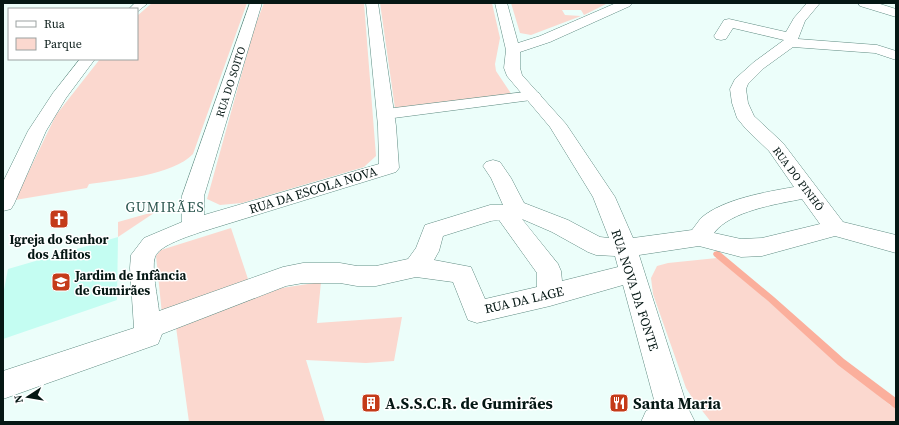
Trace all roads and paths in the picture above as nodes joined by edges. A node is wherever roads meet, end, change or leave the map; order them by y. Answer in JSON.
{"nodes":[{"id":1,"x":256,"y":3,"type":"edge"},
{"id":2,"x":372,"y":3,"type":"edge"},
{"id":3,"x":501,"y":3,"type":"edge"},
{"id":4,"x":626,"y":3,"type":"edge"},
{"id":5,"x":814,"y":3,"type":"edge"},
{"id":6,"x":864,"y":3,"type":"edge"},
{"id":7,"x":896,"y":13,"type":"edge"},
{"id":8,"x":721,"y":36,"type":"dead end"},
{"id":9,"x":791,"y":40,"type":"junction"},
{"id":10,"x":513,"y":50,"type":"junction"},
{"id":11,"x":896,"y":56,"type":"edge"},
{"id":12,"x":87,"y":60,"type":"edge"},
{"id":13,"x":533,"y":96,"type":"junction"},
{"id":14,"x":386,"y":114,"type":"junction"},
{"id":15,"x":493,"y":166,"type":"dead end"},
{"id":16,"x":808,"y":192,"type":"junction"},
{"id":17,"x":3,"y":204,"type":"edge"},
{"id":18,"x":511,"y":212,"type":"junction"},
{"id":19,"x":193,"y":226,"type":"junction"},
{"id":20,"x":835,"y":228,"type":"junction"},
{"id":21,"x":698,"y":238,"type":"junction"},
{"id":22,"x":896,"y":244,"type":"edge"},
{"id":23,"x":625,"y":248,"type":"junction"},
{"id":24,"x":416,"y":267,"type":"junction"},
{"id":25,"x":632,"y":272,"type":"junction"},
{"id":26,"x":550,"y":295,"type":"junction"},
{"id":27,"x":148,"y":327,"type":"junction"},
{"id":28,"x":3,"y":385,"type":"edge"},
{"id":29,"x":670,"y":420,"type":"edge"}],
"edges":[{"from":1,"to":19,"type":"street","name":"RUA DO SOITO"},
{"from":2,"to":14,"type":"street","name":"RUA DA ESCOLA NOVA"},
{"from":3,"to":10,"type":"street","name":"RUA NOVA DA FONTE"},
{"from":4,"to":10,"type":"street"},
{"from":5,"to":9,"type":"street"},
{"from":6,"to":7,"type":"street"},
{"from":8,"to":9,"type":"street"},
{"from":9,"to":11,"type":"street"},
{"from":9,"to":16,"type":"street","name":"RUA DO PINHÔ"},
{"from":10,"to":13,"type":"street","name":"RUA NOVA DA FONTE"},
{"from":12,"to":17,"type":"street"},
{"from":13,"to":14,"type":"street"},
{"from":13,"to":23,"type":"street","name":"RUA NOVA DA FONTE"},
{"from":14,"to":19,"type":"street","name":"RUA DA ESCOLA NOVA"},
{"from":15,"to":18,"type":"street"},
{"from":16,"to":20,"type":"street","name":"RUA DO PINHÔ"},
{"from":16,"to":21,"type":"street"},
{"from":18,"to":23,"type":"street"},
{"from":18,"to":24,"type":"street"},
{"from":18,"to":26,"type":"street"},
{"from":19,"to":27,"type":"street","name":"RUA DA ESCOLA NOVA"},
{"from":20,"to":21,"type":"street"},
{"from":20,"to":22,"type":"street"},
{"from":21,"to":23,"type":"street"},
{"from":23,"to":25,"type":"street","name":"RUA NOVA DA FONTE"},
{"from":24,"to":26,"type":"street","name":"RUA DA LAGE"},
{"from":24,"to":27,"type":"street"},
{"from":25,"to":26,"type":"street","name":"RUA DA LAGE"},
{"from":25,"to":29,"type":"street","name":"RUA NOVA DA FONTE"},
{"from":27,"to":28,"type":"street"}]}
